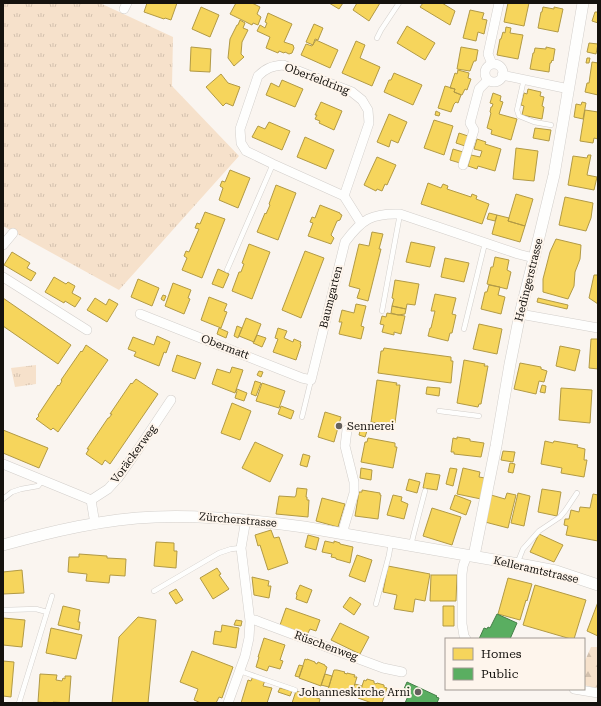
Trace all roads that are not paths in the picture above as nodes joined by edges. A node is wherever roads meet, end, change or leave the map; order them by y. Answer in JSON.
{"nodes":[{"id":1,"x":399,"y":3,"type":"edge"},
{"id":2,"x":499,"y":3,"type":"edge"},
{"id":3,"x":583,"y":3,"type":"edge"},
{"id":4,"x":377,"y":38,"type":"dead end"},
{"id":5,"x":492,"y":64,"type":"junction"},
{"id":6,"x":502,"y":74,"type":"junction"},
{"id":7,"x":524,"y":79,"type":"junction"},
{"id":8,"x":488,"y":80,"type":"junction"},
{"id":9,"x":569,"y":89,"type":"junction"},
{"id":10,"x":551,"y":125,"type":"dead end"},
{"id":11,"x":273,"y":164,"type":"junction"},
{"id":12,"x":463,"y":165,"type":"dead end"},
{"id":13,"x":344,"y":196,"type":"junction"},
{"id":14,"x":400,"y":214,"type":"junction"},
{"id":15,"x":361,"y":223,"type":"junction"},
{"id":16,"x":13,"y":233,"type":"dead end"},
{"id":17,"x":485,"y":243,"type":"junction"},
{"id":18,"x":3,"y":245,"type":"edge"},
{"id":19,"x":534,"y":258,"type":"junction"},
{"id":20,"x":227,"y":270,"type":"dead end"},
{"id":21,"x":3,"y":277,"type":"edge"},
{"id":22,"x":382,"y":311,"type":"dead end"},
{"id":23,"x":140,"y":314,"type":"dead end"},
{"id":24,"x":520,"y":314,"type":"junction"},
{"id":25,"x":598,"y":328,"type":"edge"},
{"id":26,"x":464,"y":329,"type":"dead end"},
{"id":27,"x":87,"y":330,"type":"dead end"},
{"id":28,"x":311,"y":380,"type":"junction"},
{"id":29,"x":171,"y":400,"type":"dead end"},
{"id":30,"x":439,"y":411,"type":"dead end"},
{"id":31,"x":479,"y":416,"type":"dead end"},
{"id":32,"x":302,"y":417,"type":"dead end"},
{"id":33,"x":347,"y":430,"type":"dead end"},
{"id":34,"x":3,"y":464,"type":"edge"},
{"id":35,"x":42,"y":480,"type":"junction"},
{"id":36,"x":425,"y":491,"type":"dead end"},
{"id":37,"x":577,"y":493,"type":"dead end"},
{"id":38,"x":3,"y":498,"type":"edge"},
{"id":39,"x":91,"y":500,"type":"junction"},
{"id":40,"x":246,"y":519,"type":"junction"},
{"id":41,"x":95,"y":524,"type":"junction"},
{"id":42,"x":344,"y":534,"type":"junction"},
{"id":43,"x":391,"y":542,"type":"junction"},
{"id":44,"x":3,"y":545,"type":"edge"},
{"id":45,"x":411,"y":545,"type":"junction"},
{"id":46,"x":241,"y":548,"type":"junction"},
{"id":47,"x":471,"y":556,"type":"junction"},
{"id":48,"x":517,"y":564,"type":"junction"},
{"id":49,"x":598,"y":585,"type":"edge"},
{"id":50,"x":154,"y":591,"type":"dead end"},
{"id":51,"x":52,"y":596,"type":"dead end"},
{"id":52,"x":376,"y":604,"type":"dead end"},
{"id":53,"x":3,"y":610,"type":"edge"},
{"id":54,"x":47,"y":612,"type":"junction"},
{"id":55,"x":250,"y":621,"type":"junction"},
{"id":56,"x":465,"y":638,"type":"edge"},
{"id":57,"x":240,"y":671,"type":"junction"},
{"id":58,"x":402,"y":672,"type":"dead end"},
{"id":59,"x":295,"y":690,"type":"dead end"},
{"id":60,"x":580,"y":690,"type":"edge"},
{"id":61,"x":598,"y":693,"type":"edge"},
{"id":62,"x":19,"y":703,"type":"edge"},
{"id":63,"x":228,"y":703,"type":"edge"}],
"edges":[{"from":1,"to":4,"type":"lane"},
{"from":2,"to":5,"type":"street"},
{"from":3,"to":9,"type":"street","name":"Hedingerstrasse"},
{"from":5,"to":6,"type":"street"},
{"from":5,"to":8,"type":"street"},
{"from":6,"to":7,"type":"street"},
{"from":6,"to":8,"type":"street"},
{"from":7,"to":9,"type":"street"},
{"from":7,"to":10,"type":"lane"},
{"from":8,"to":12,"type":"street"},
{"from":9,"to":19,"type":"street","name":"Hedingerstrasse"},
{"from":11,"to":13,"type":"street","name":"Oberfeldring"},
{"from":11,"to":13,"type":"street","name":"Oberfeldring"},
{"from":11,"to":20,"type":"lane"},
{"from":13,"to":15,"type":"street"},
{"from":14,"to":15,"type":"street","name":"Baumgarten"},
{"from":14,"to":17,"type":"street","name":"Baumgarten"},
{"from":14,"to":22,"type":"lane"},
{"from":15,"to":28,"type":"street","name":"Baumgarten"},
{"from":16,"to":18,"type":"street"},
{"from":17,"to":19,"type":"street","name":"Baumgarten"},
{"from":17,"to":26,"type":"lane"},
{"from":19,"to":24,"type":"street","name":"Hedingerstrasse"},
{"from":21,"to":27,"type":"street"},
{"from":23,"to":28,"type":"street","name":"Obermatt"},
{"from":24,"to":25,"type":"street"},
{"from":24,"to":47,"type":"street","name":"Hedingerstrasse"},
{"from":28,"to":32,"type":"lane","name":"Baumgarten"},
{"from":29,"to":39,"type":"street","name":"Voräckerweg"},
{"from":30,"to":31,"type":"lane"},
{"from":33,"to":42,"type":"street"},
{"from":34,"to":35,"type":"street"},
{"from":35,"to":38,"type":"lane"},
{"from":35,"to":39,"type":"street"},
{"from":36,"to":45,"type":"lane"},
{"from":37,"to":48,"type":"lane"},
{"from":39,"to":41,"type":"street"},
{"from":40,"to":41,"type":"street","name":"Zürcherstrasse"},
{"from":40,"to":42,"type":"street","name":"Zürcherstrasse"},
{"from":40,"to":46,"type":"street"},
{"from":41,"to":44,"type":"street","name":"Zürcherstrasse"},
{"from":42,"to":43,"type":"street","name":"Zürcherstrasse"},
{"from":43,"to":45,"type":"street","name":"Zürcherstrasse"},
{"from":43,"to":52,"type":"lane"},
{"from":45,"to":47,"type":"street","name":"Zürcherstrasse"},
{"from":46,"to":50,"type":"lane"},
{"from":46,"to":55,"type":"street"},
{"from":47,"to":48,"type":"street","name":"Kelleramtstrasse"},
{"from":47,"to":56,"type":"street"},
{"from":48,"to":49,"type":"street","name":"Kelleramtstrasse"},
{"from":51,"to":54,"type":"lane"},
{"from":53,"to":54,"type":"lane"},
{"from":54,"to":62,"type":"lane"},
{"from":55,"to":57,"type":"street"},
{"from":55,"to":58,"type":"street","name":"Rüschenweg"},
{"from":57,"to":59,"type":"lane"},
{"from":57,"to":63,"type":"street"},
{"from":60,"to":61,"type":"street"}]}
